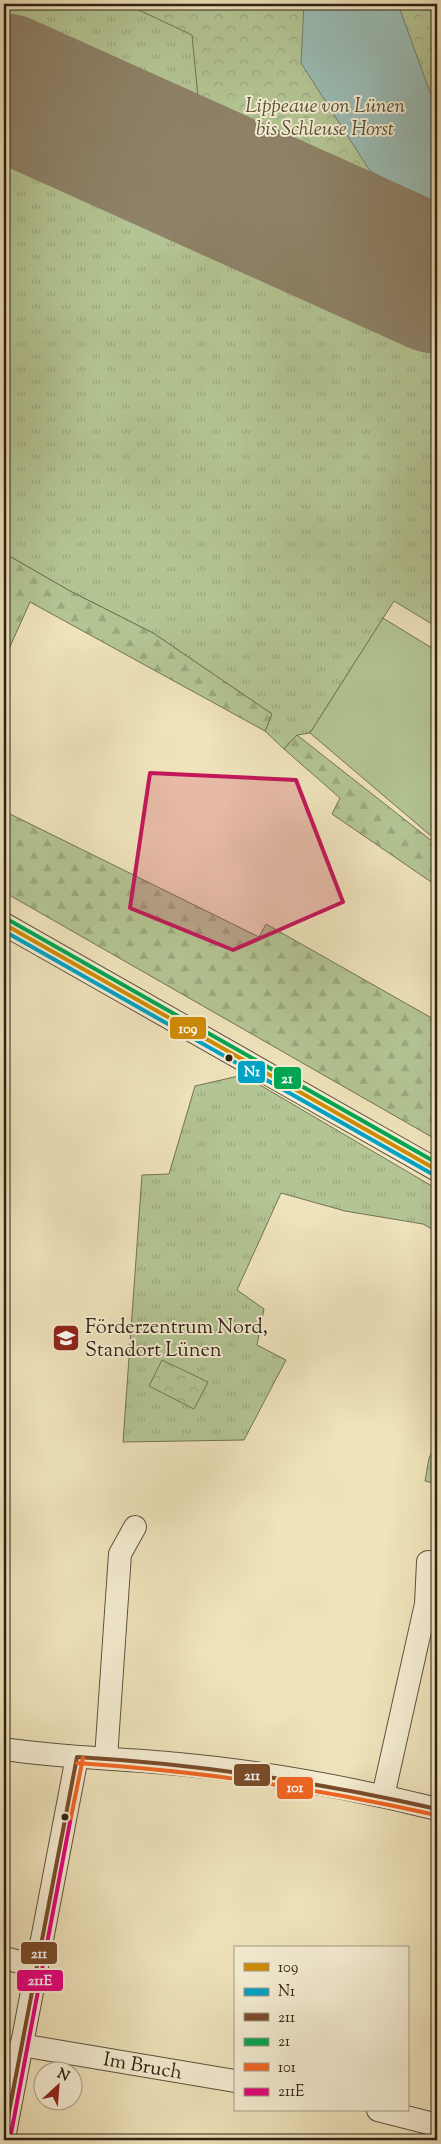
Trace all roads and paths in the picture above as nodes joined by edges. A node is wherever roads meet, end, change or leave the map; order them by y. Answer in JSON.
{"nodes":[{"id":1,"x":4,"y":924,"type":"edge"},
{"id":2,"x":437,"y":1170,"type":"edge"},
{"id":3,"x":136,"y":1527,"type":"dead end"},
{"id":4,"x":428,"y":1562,"type":"dead end"},
{"id":5,"x":4,"y":1749,"type":"edge"},
{"id":6,"x":77,"y":1757,"type":"junction"},
{"id":7,"x":106,"y":1758,"type":"junction"},
{"id":8,"x":383,"y":1796,"type":"junction"},
{"id":9,"x":437,"y":1809,"type":"edge"},
{"id":10,"x":4,"y":1958,"type":"edge"},
{"id":11,"x":36,"y":1966,"type":"junction"},
{"id":12,"x":21,"y":2045,"type":"junction"},
{"id":13,"x":234,"y":2081,"type":"edge"},
{"id":14,"x":386,"y":2112,"type":"edge"},
{"id":15,"x":437,"y":2125,"type":"edge"},
{"id":16,"x":4,"y":2138,"type":"edge"}],
"edges":[{"from":1,"to":2,"type":"street"},
{"from":3,"to":7,"type":"street"},
{"from":4,"to":8,"type":"street"},
{"from":5,"to":6,"type":"street"},
{"from":6,"to":7,"type":"street"},
{"from":6,"to":11,"type":"street"},
{"from":7,"to":8,"type":"street"},
{"from":8,"to":9,"type":"street"},
{"from":10,"to":11,"type":"street"},
{"from":11,"to":12,"type":"street"},
{"from":12,"to":13,"type":"street","name":"Im Bruch"},
{"from":12,"to":16,"type":"street"},
{"from":14,"to":15,"type":"street"}]}
